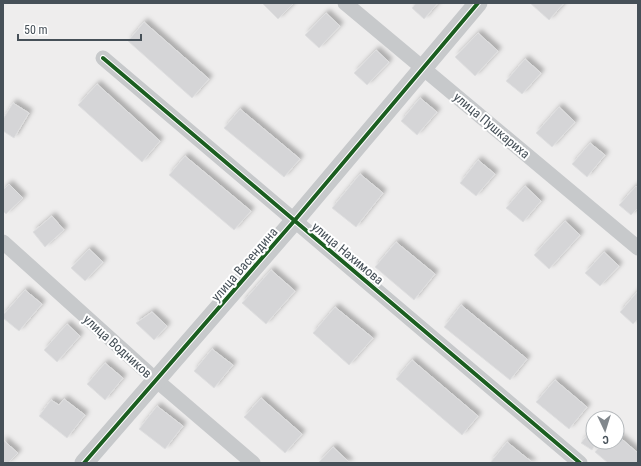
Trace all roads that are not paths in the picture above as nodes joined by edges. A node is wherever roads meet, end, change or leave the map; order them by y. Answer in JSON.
{"nodes":[{"id":1,"x":345,"y":3,"type":"edge"},
{"id":2,"x":478,"y":3,"type":"edge"},
{"id":3,"x":103,"y":58,"type":"dead end"},
{"id":4,"x":423,"y":67,"type":"junction"},
{"id":5,"x":295,"y":220,"type":"junction"},
{"id":6,"x":3,"y":242,"type":"edge"},
{"id":7,"x":638,"y":248,"type":"edge"},
{"id":8,"x":156,"y":380,"type":"junction"},
{"id":9,"x":84,"y":463,"type":"edge"},
{"id":10,"x":253,"y":463,"type":"edge"},
{"id":11,"x":580,"y":463,"type":"edge"}],
"edges":[{"from":1,"to":4,"type":"street","name":"улица Пушкариха"},
{"from":2,"to":4,"type":"street","name":"улица Васендина"},
{"from":3,"to":5,"type":"street","name":"улица Нахимова"},
{"from":4,"to":5,"type":"street","name":"улица Васендина"},
{"from":4,"to":7,"type":"street","name":"улица Пушкариха"},
{"from":5,"to":8,"type":"street","name":"улица Васендина"},
{"from":5,"to":11,"type":"street","name":"улица Нахимова"},
{"from":6,"to":8,"type":"street","name":"улица Водников"},
{"from":8,"to":9,"type":"street","name":"улица Васендина"},
{"from":8,"to":10,"type":"street","name":"улица Водников"}]}
